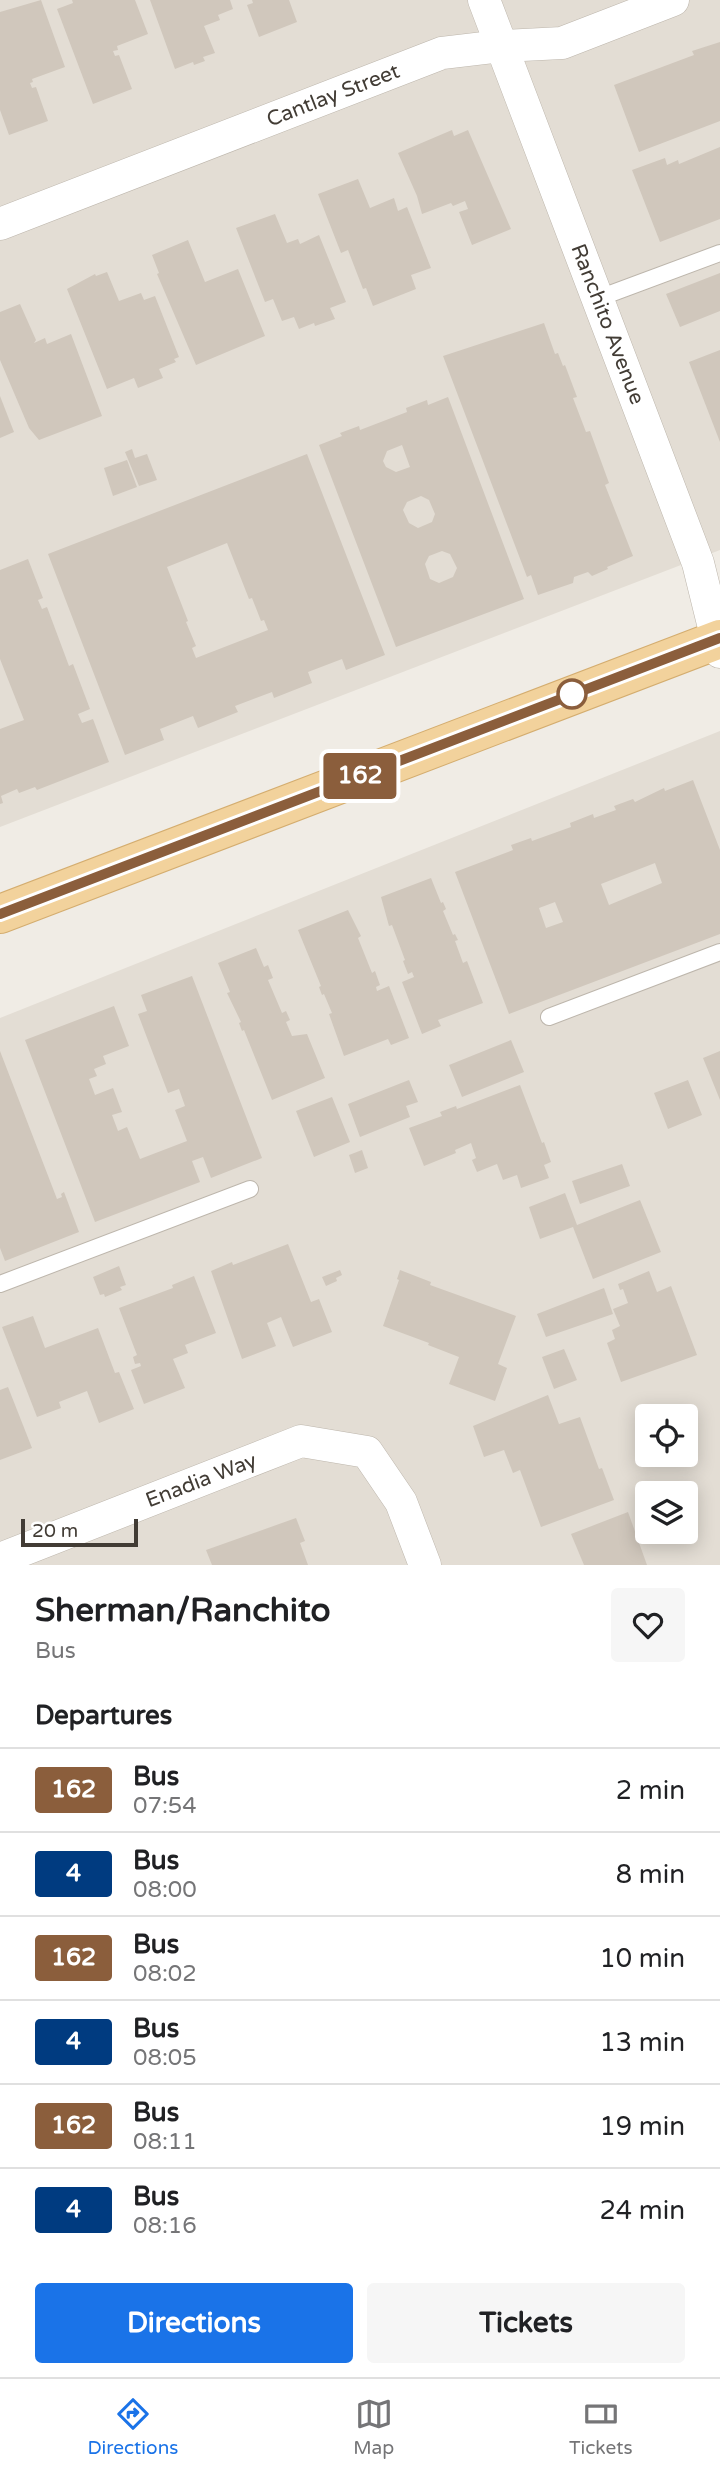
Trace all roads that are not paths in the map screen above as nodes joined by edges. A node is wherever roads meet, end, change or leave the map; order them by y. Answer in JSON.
{"nodes":[{"id":1,"x":484,"y":0,"type":"edge"},
{"id":2,"x":673,"y":0,"type":"edge"},
{"id":3,"x":501,"y":46,"type":"junction"},
{"id":4,"x":0,"y":224,"type":"edge"},
{"id":5,"x":720,"y":253,"type":"edge"},
{"id":6,"x":598,"y":298,"type":"junction"},
{"id":7,"x":719,"y":643,"type":"edge"},
{"id":8,"x":0,"y":914,"type":"edge"},
{"id":9,"x":720,"y":952,"type":"edge"},
{"id":10,"x":549,"y":1017,"type":"dead end"},
{"id":11,"x":250,"y":1189,"type":"dead end"},
{"id":12,"x":0,"y":1284,"type":"edge"},
{"id":13,"x":0,"y":1559,"type":"edge"},
{"id":14,"x":425,"y":1565,"type":"edge"}],
"edges":[{"from":1,"to":3,"type":"street","name":"Ranchito Avenue"},
{"from":2,"to":3,"type":"street","name":"Cantlay Street"},
{"from":3,"to":4,"type":"street","name":"Cantlay Street"},
{"from":3,"to":6,"type":"street","name":"Ranchito Avenue"},
{"from":5,"to":6,"type":"lane"},
{"from":6,"to":7,"type":"street","name":"Ranchito Avenue"},
{"from":7,"to":8,"type":"main road"},
{"from":9,"to":10,"type":"lane"},
{"from":11,"to":12,"type":"lane"},
{"from":13,"to":14,"type":"street","name":"Enadia Way"}]}
